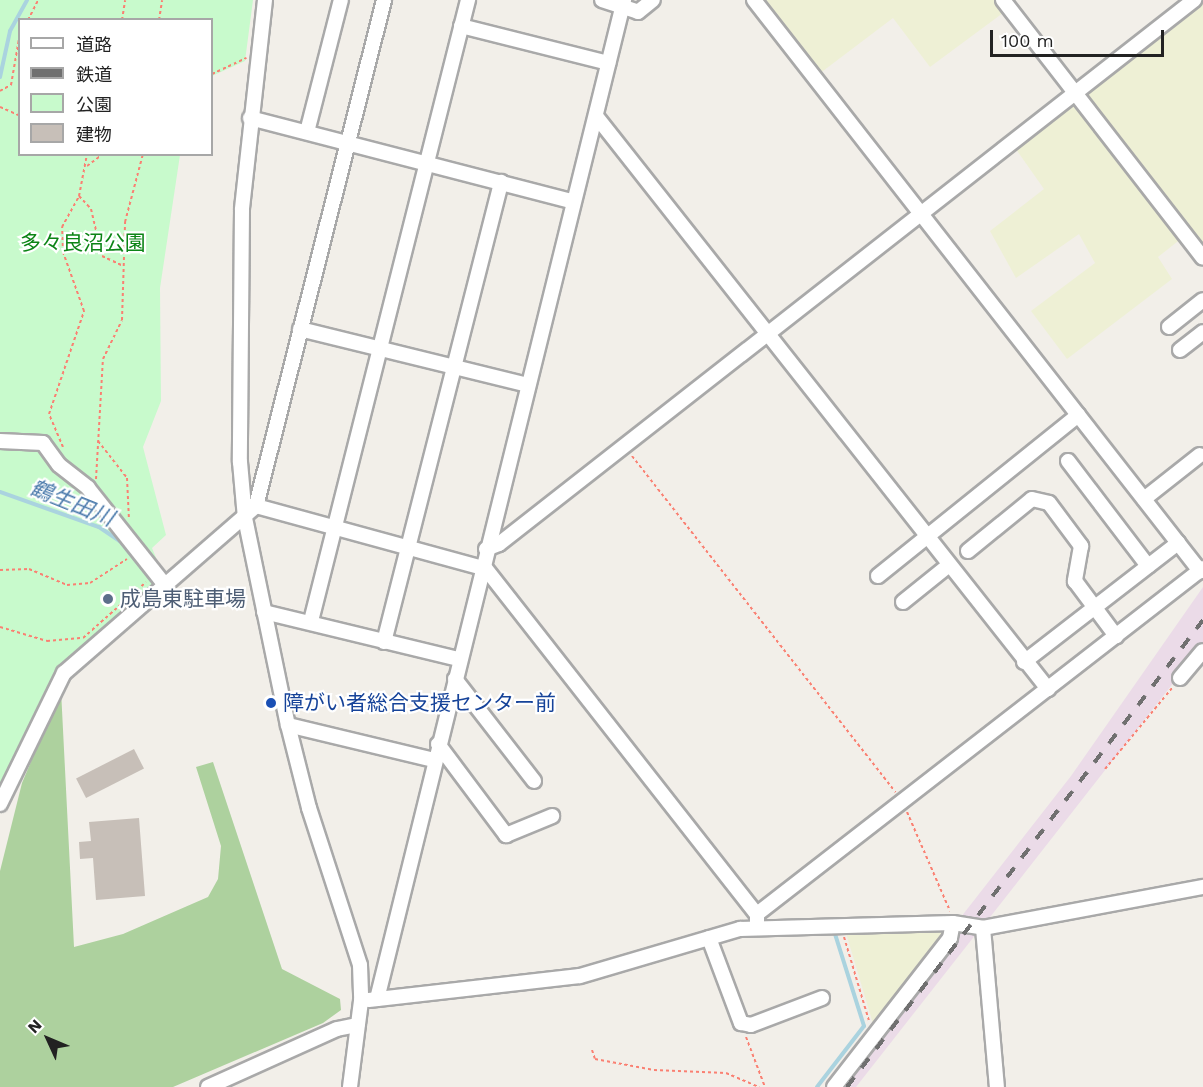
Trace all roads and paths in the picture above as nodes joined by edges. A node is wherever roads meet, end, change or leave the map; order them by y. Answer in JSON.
{"nodes":[{"id":1,"x":38,"y":0,"type":"edge"},
{"id":2,"x":124,"y":0,"type":"edge"},
{"id":3,"x":162,"y":0,"type":"edge"},
{"id":4,"x":265,"y":0,"type":"edge"},
{"id":5,"x":341,"y":0,"type":"edge"},
{"id":6,"x":384,"y":0,"type":"edge"},
{"id":7,"x":468,"y":0,"type":"edge"},
{"id":8,"x":602,"y":0,"type":"edge"},
{"id":9,"x":653,"y":0,"type":"edge"},
{"id":10,"x":754,"y":0,"type":"edge"},
{"id":11,"x":1002,"y":0,"type":"edge"},
{"id":12,"x":1194,"y":0,"type":"edge"},
{"id":13,"x":623,"y":3,"type":"edge"},
{"id":14,"x":29,"y":18,"type":"edge"},
{"id":15,"x":122,"y":18,"type":"edge"},
{"id":16,"x":159,"y":18,"type":"edge"},
{"id":17,"x":461,"y":26,"type":"junction"},
{"id":18,"x":18,"y":45,"type":"edge"},
{"id":19,"x":248,"y":57,"type":"dead end"},
{"id":20,"x":608,"y":63,"type":"junction"},
{"id":21,"x":213,"y":74,"type":"edge"},
{"id":22,"x":0,"y":91,"type":"edge"},
{"id":23,"x":1074,"y":93,"type":"junction"},
{"id":24,"x":0,"y":107,"type":"edge"},
{"id":25,"x":18,"y":115,"type":"edge"},
{"id":26,"x":596,"y":116,"type":"junction"},
{"id":27,"x":250,"y":118,"type":"junction"},
{"id":28,"x":307,"y":132,"type":"junction"},
{"id":29,"x":348,"y":142,"type":"junction"},
{"id":30,"x":87,"y":156,"type":"edge"},
{"id":31,"x":100,"y":156,"type":"edge"},
{"id":32,"x":142,"y":156,"type":"edge"},
{"id":33,"x":426,"y":162,"type":"junction"},
{"id":34,"x":87,"y":166,"type":"junction"},
{"id":35,"x":501,"y":182,"type":"junction"},
{"id":36,"x":79,"y":196,"type":"junction"},
{"id":37,"x":572,"y":201,"type":"junction"},
{"id":38,"x":922,"y":213,"type":"junction"},
{"id":39,"x":1203,"y":258,"type":"edge"},
{"id":40,"x":123,"y":266,"type":"junction"},
{"id":41,"x":1203,"y":300,"type":"edge"},
{"id":42,"x":1169,"y":327,"type":"dead end"},
{"id":43,"x":300,"y":329,"type":"junction"},
{"id":44,"x":1203,"y":332,"type":"edge"},
{"id":45,"x":768,"y":333,"type":"junction"},
{"id":46,"x":380,"y":349,"type":"junction"},
{"id":47,"x":1180,"y":350,"type":"dead end"},
{"id":48,"x":455,"y":367,"type":"junction"},
{"id":49,"x":528,"y":385,"type":"junction"},
{"id":50,"x":1078,"y":415,"type":"junction"},
{"id":51,"x":16,"y":432,"type":"dead end"},
{"id":52,"x":0,"y":441,"type":"edge"},
{"id":53,"x":98,"y":441,"type":"junction"},
{"id":54,"x":43,"y":443,"type":"junction"},
{"id":55,"x":624,"y":446,"type":"junction"},
{"id":56,"x":67,"y":453,"type":"dead end"},
{"id":57,"x":1200,"y":455,"type":"dead end"},
{"id":58,"x":1068,"y":461,"type":"dead end"},
{"id":59,"x":93,"y":496,"type":"junction"},
{"id":60,"x":1144,"y":499,"type":"junction"},
{"id":61,"x":256,"y":506,"type":"junction"},
{"id":62,"x":245,"y":518,"type":"junction"},
{"id":63,"x":334,"y":527,"type":"junction"},
{"id":64,"x":927,"y":536,"type":"junction"},
{"id":65,"x":1178,"y":543,"type":"junction"},
{"id":66,"x":131,"y":546,"type":"junction"},
{"id":67,"x":409,"y":546,"type":"junction"},
{"id":68,"x":486,"y":549,"type":"junction"},
{"id":69,"x":968,"y":551,"type":"dead end"},
{"id":70,"x":949,"y":565,"type":"junction"},
{"id":71,"x":482,"y":566,"type":"junction"},
{"id":72,"x":1148,"y":566,"type":"junction"},
{"id":73,"x":0,"y":570,"type":"edge"},
{"id":74,"x":1201,"y":570,"type":"edge"},
{"id":75,"x":878,"y":576,"type":"dead end"},
{"id":76,"x":150,"y":578,"type":"dead end"},
{"id":77,"x":165,"y":585,"type":"junction"},
{"id":78,"x":903,"y":602,"type":"dead end"},
{"id":79,"x":1095,"y":607,"type":"junction"},
{"id":80,"x":264,"y":612,"type":"junction"},
{"id":81,"x":311,"y":621,"type":"junction"},
{"id":82,"x":0,"y":627,"type":"edge"},
{"id":83,"x":1116,"y":636,"type":"junction"},
{"id":84,"x":384,"y":642,"type":"junction"},
{"id":85,"x":1203,"y":651,"type":"edge"},
{"id":86,"x":459,"y":659,"type":"junction"},
{"id":87,"x":1024,"y":662,"type":"junction"},
{"id":88,"x":1180,"y":678,"type":"joint"},
{"id":89,"x":455,"y":679,"type":"junction"},
{"id":90,"x":1048,"y":689,"type":"junction"},
{"id":91,"x":288,"y":725,"type":"junction"},
{"id":92,"x":438,"y":744,"type":"junction"},
{"id":93,"x":434,"y":760,"type":"junction"},
{"id":94,"x":1105,"y":769,"type":"dead end"},
{"id":95,"x":534,"y":781,"type":"dead end"},
{"id":96,"x":903,"y":802,"type":"junction"},
{"id":97,"x":0,"y":804,"type":"edge"},
{"id":98,"x":552,"y":816,"type":"dead end"},
{"id":99,"x":1203,"y":887,"type":"edge"},
{"id":100,"x":757,"y":921,"type":"junction"},
{"id":101,"x":953,"y":923,"type":"junction"},
{"id":102,"x":842,"y":926,"type":"junction"},
{"id":103,"x":983,"y":928,"type":"junction"},
{"id":104,"x":709,"y":938,"type":"junction"},
{"id":105,"x":822,"y":998,"type":"dead end"},
{"id":106,"x":377,"y":999,"type":"junction"},
{"id":107,"x":361,"y":1001,"type":"junction"},
{"id":108,"x":741,"y":1023,"type":"junction"},
{"id":109,"x":358,"y":1025,"type":"junction"},
{"id":110,"x":875,"y":1032,"type":"junction"},
{"id":111,"x":592,"y":1050,"type":"dead end"},
{"id":112,"x":208,"y":1087,"type":"edge"},
{"id":113,"x":350,"y":1087,"type":"edge"},
{"id":114,"x":759,"y":1087,"type":"edge"},
{"id":115,"x":765,"y":1087,"type":"edge"},
{"id":116,"x":834,"y":1087,"type":"edge"},
{"id":117,"x":997,"y":1087,"type":"edge"}],
"edges":[{"from":1,"to":14,"type":"path"},
{"from":2,"to":15,"type":"path"},
{"from":3,"to":16,"type":"path"},
{"from":4,"to":27,"type":"street"},
{"from":5,"to":28,"type":"street"},
{"from":6,"to":29,"type":"street"},
{"from":7,"to":17,"type":"street"},
{"from":8,"to":13,"type":"street"},
{"from":9,"to":13,"type":"street"},
{"from":10,"to":38,"type":"street"},
{"from":11,"to":23,"type":"street"},
{"from":12,"to":23,"type":"street"},
{"from":13,"to":20,"type":"street"},
{"from":17,"to":20,"type":"street"},
{"from":17,"to":33,"type":"street"},
{"from":18,"to":22,"type":"path"},
{"from":19,"to":21,"type":"path"},
{"from":20,"to":26,"type":"street"},
{"from":23,"to":38,"type":"street"},
{"from":23,"to":39,"type":"street"},
{"from":24,"to":25,"type":"path"},
{"from":26,"to":37,"type":"street"},
{"from":26,"to":45,"type":"street"},
{"from":27,"to":28,"type":"street"},
{"from":27,"to":62,"type":"street"},
{"from":28,"to":29,"type":"street"},
{"from":29,"to":33,"type":"street"},
{"from":29,"to":43,"type":"street"},
{"from":30,"to":34,"type":"path"},
{"from":31,"to":34,"type":"path"},
{"from":32,"to":40,"type":"path"},
{"from":33,"to":35,"type":"street"},
{"from":33,"to":46,"type":"street"},
{"from":34,"to":36,"type":"path"},
{"from":35,"to":37,"type":"street"},
{"from":35,"to":48,"type":"street"},
{"from":36,"to":40,"type":"path"},
{"from":36,"to":56,"type":"path"},
{"from":37,"to":49,"type":"street"},
{"from":38,"to":45,"type":"street"},
{"from":38,"to":50,"type":"street"},
{"from":40,"to":53,"type":"path"},
{"from":41,"to":42,"type":"street"},
{"from":43,"to":46,"type":"street"},
{"from":43,"to":61,"type":"street"},
{"from":44,"to":47,"type":"street"},
{"from":45,"to":55,"type":"street"},
{"from":45,"to":64,"type":"street"},
{"from":46,"to":48,"type":"street"},
{"from":46,"to":63,"type":"street"},
{"from":48,"to":49,"type":"street"},
{"from":48,"to":67,"type":"street"},
{"from":49,"to":68,"type":"street"},
{"from":50,"to":60,"type":"street"},
{"from":50,"to":64,"type":"street"},
{"from":51,"to":54,"type":"street"},
{"from":52,"to":54,"type":"street"},
{"from":53,"to":59,"type":"path"},
{"from":53,"to":66,"type":"path"},
{"from":54,"to":59,"type":"street"},
{"from":55,"to":68,"type":"street"},
{"from":55,"to":96,"type":"path"},
{"from":57,"to":60,"type":"street"},
{"from":58,"to":72,"type":"street"},
{"from":59,"to":66,"type":"street"},
{"from":60,"to":65,"type":"street"},
{"from":61,"to":62,"type":"street"},
{"from":61,"to":63,"type":"street"},
{"from":62,"to":77,"type":"street"},
{"from":62,"to":80,"type":"street"},
{"from":63,"to":67,"type":"street"},
{"from":63,"to":81,"type":"street"},
{"from":64,"to":70,"type":"street"},
{"from":64,"to":75,"type":"street"},
{"from":65,"to":72,"type":"street"},
{"from":65,"to":74,"type":"street"},
{"from":66,"to":73,"type":"path"},
{"from":66,"to":77,"type":"street"},
{"from":67,"to":71,"type":"street"},
{"from":67,"to":84,"type":"street"},
{"from":68,"to":71,"type":"street"},
{"from":69,"to":79,"type":"street"},
{"from":70,"to":78,"type":"street"},
{"from":70,"to":87,"type":"street"},
{"from":71,"to":86,"type":"street"},
{"from":71,"to":100,"type":"street"},
{"from":72,"to":79,"type":"street"},
{"from":74,"to":83,"type":"street"},
{"from":76,"to":82,"type":"path"},
{"from":77,"to":97,"type":"street"},
{"from":79,"to":83,"type":"street"},
{"from":79,"to":87,"type":"street"},
{"from":80,"to":81,"type":"street"},
{"from":80,"to":91,"type":"street"},
{"from":81,"to":84,"type":"street"},
{"from":83,"to":90,"type":"street"},
{"from":84,"to":86,"type":"street"},
{"from":85,"to":88,"type":"street"},
{"from":86,"to":89,"type":"street"},
{"from":87,"to":90,"type":"street"},
{"from":88,"to":94,"type":"path"},
{"from":89,"to":92,"type":"street"},
{"from":89,"to":95,"type":"street"},
{"from":90,"to":96,"type":"street"},
{"from":91,"to":93,"type":"street"},
{"from":91,"to":107,"type":"street"},
{"from":92,"to":93,"type":"street"},
{"from":92,"to":98,"type":"street"},
{"from":93,"to":106,"type":"street"},
{"from":96,"to":100,"type":"street"},
{"from":96,"to":101,"type":"path"},
{"from":99,"to":103,"type":"street"},
{"from":100,"to":102,"type":"street"},
{"from":100,"to":104,"type":"street"},
{"from":101,"to":102,"type":"street"},
{"from":101,"to":103,"type":"street"},
{"from":101,"to":110,"type":"street"},
{"from":102,"to":110,"type":"path"},
{"from":103,"to":117,"type":"street"},
{"from":104,"to":106,"type":"street"},
{"from":104,"to":108,"type":"street"},
{"from":105,"to":108,"type":"street"},
{"from":106,"to":107,"type":"street"},
{"from":107,"to":109,"type":"street"},
{"from":108,"to":115,"type":"path"},
{"from":109,"to":112,"type":"street"},
{"from":109,"to":113,"type":"street"},
{"from":110,"to":116,"type":"street"},
{"from":111,"to":114,"type":"path"}]}
